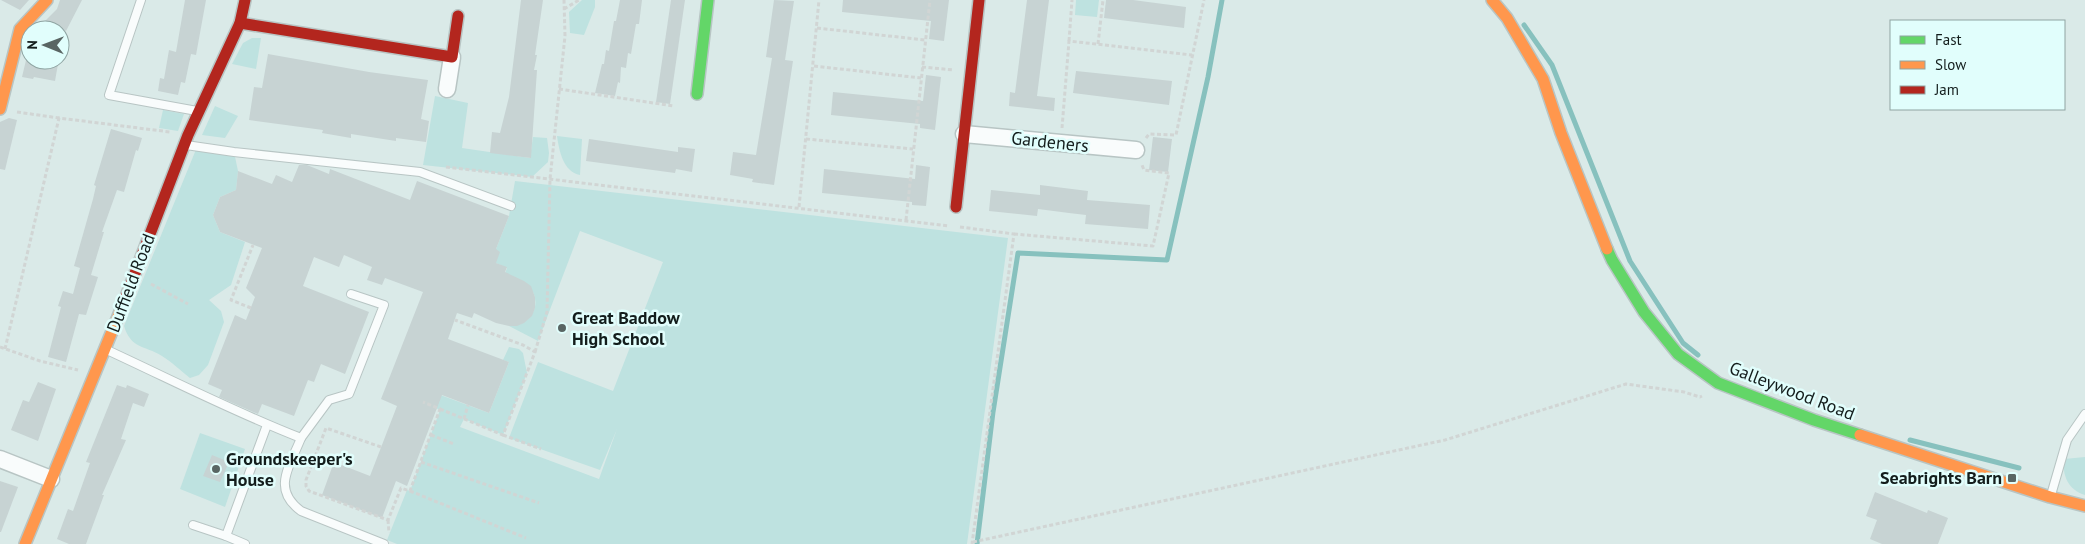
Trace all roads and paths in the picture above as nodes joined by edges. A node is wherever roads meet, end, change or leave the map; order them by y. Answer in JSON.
{"nodes":[{"id":1,"x":47,"y":0,"type":"edge"},
{"id":2,"x":141,"y":0,"type":"edge"},
{"id":3,"x":245,"y":0,"type":"edge"},
{"id":4,"x":564,"y":0,"type":"edge"},
{"id":5,"x":579,"y":0,"type":"edge"},
{"id":6,"x":708,"y":0,"type":"edge"},
{"id":7,"x":819,"y":0,"type":"edge"},
{"id":8,"x":930,"y":0,"type":"edge"},
{"id":9,"x":979,"y":0,"type":"edge"},
{"id":10,"x":1072,"y":0,"type":"edge"},
{"id":11,"x":1103,"y":0,"type":"edge"},
{"id":12,"x":1204,"y":0,"type":"edge"},
{"id":13,"x":1492,"y":0,"type":"edge"},
{"id":14,"x":564,"y":9,"type":"junction"},
{"id":15,"x":458,"y":16,"type":"dead end"},
{"id":16,"x":240,"y":23,"type":"junction"},
{"id":17,"x":817,"y":28,"type":"junction"},
{"id":18,"x":925,"y":40,"type":"junction"},
{"id":19,"x":1069,"y":40,"type":"junction"},
{"id":20,"x":1098,"y":44,"type":"junction"},
{"id":21,"x":1192,"y":55,"type":"junction"},
{"id":22,"x":452,"y":57,"type":"junction"},
{"id":23,"x":814,"y":66,"type":"junction"},
{"id":24,"x":922,"y":67,"type":"junction"},
{"id":25,"x":971,"y":72,"type":"junction"},
{"id":26,"x":921,"y":78,"type":"junction"},
{"id":27,"x":447,"y":89,"type":"dead end"},
{"id":28,"x":559,"y":90,"type":"junction"},
{"id":29,"x":697,"y":94,"type":"dead end"},
{"id":30,"x":674,"y":106,"type":"dead end"},
{"id":31,"x":0,"y":109,"type":"edge"},
{"id":32,"x":199,"y":111,"type":"junction"},
{"id":33,"x":59,"y":118,"type":"junction"},
{"id":34,"x":964,"y":134,"type":"junction"},
{"id":35,"x":1176,"y":135,"type":"dead end"},
{"id":36,"x":806,"y":139,"type":"junction"},
{"id":37,"x":186,"y":140,"type":"junction"},
{"id":38,"x":1060,"y":143,"type":"junction"},
{"id":39,"x":913,"y":149,"type":"junction"},
{"id":40,"x":1136,"y":150,"type":"dead end"},
{"id":41,"x":443,"y":167,"type":"dead end"},
{"id":42,"x":1169,"y":173,"type":"dead end"},
{"id":43,"x":550,"y":179,"type":"junction"},
{"id":44,"x":511,"y":206,"type":"dead end"},
{"id":45,"x":799,"y":207,"type":"junction"},
{"id":46,"x":956,"y":207,"type":"dead end"},
{"id":47,"x":906,"y":220,"type":"junction"},
{"id":48,"x":1014,"y":234,"type":"junction"},
{"id":49,"x":253,"y":245,"type":"dead end"},
{"id":50,"x":146,"y":281,"type":"dead end"},
{"id":51,"x":352,"y":294,"type":"dead end"},
{"id":52,"x":188,"y":304,"type":"dead end"},
{"id":53,"x":251,"y":308,"type":"dead end"},
{"id":54,"x":455,"y":320,"type":"dead end"},
{"id":55,"x":0,"y":347,"type":"edge"},
{"id":56,"x":5,"y":349,"type":"junction"},
{"id":57,"x":106,"y":349,"type":"junction"},
{"id":58,"x":535,"y":352,"type":"junction"},
{"id":59,"x":83,"y":372,"type":"dead end"},
{"id":60,"x":1718,"y":383,"type":"junction"},
{"id":61,"x":422,"y":402,"type":"dead end"},
{"id":62,"x":468,"y":405,"type":"dead end"},
{"id":63,"x":440,"y":409,"type":"junction"},
{"id":64,"x":2085,"y":414,"type":"edge"},
{"id":65,"x":464,"y":419,"type":"junction"},
{"id":66,"x":267,"y":425,"type":"junction"},
{"id":67,"x":431,"y":435,"type":"junction"},
{"id":68,"x":503,"y":435,"type":"junction"},
{"id":69,"x":301,"y":438,"type":"junction"},
{"id":70,"x":454,"y":444,"type":"dead end"},
{"id":71,"x":382,"y":447,"type":"dead end"},
{"id":72,"x":541,"y":449,"type":"dead end"},
{"id":73,"x":0,"y":459,"type":"edge"},
{"id":74,"x":421,"y":462,"type":"junction"},
{"id":75,"x":51,"y":479,"type":"junction"},
{"id":76,"x":410,"y":491,"type":"junction"},
{"id":77,"x":2050,"y":497,"type":"junction"},
{"id":78,"x":539,"y":503,"type":"dead end"},
{"id":79,"x":2085,"y":506,"type":"edge"},
{"id":80,"x":193,"y":525,"type":"dead end"},
{"id":81,"x":226,"y":536,"type":"junction"},
{"id":82,"x":526,"y":538,"type":"dead end"},
{"id":83,"x":972,"y":543,"type":"edge"},
{"id":84,"x":25,"y":544,"type":"edge"},
{"id":85,"x":245,"y":544,"type":"edge"},
{"id":86,"x":384,"y":544,"type":"edge"}],
"edges":[{"from":1,"to":31,"type":"street"},
{"from":2,"to":32,"type":"lane"},
{"from":3,"to":16,"type":"street","name":"Duffield Road"},
{"from":4,"to":14,"type":"path"},
{"from":5,"to":14,"type":"path"},
{"from":6,"to":29,"type":"street"},
{"from":7,"to":17,"type":"path"},
{"from":8,"to":18,"type":"path"},
{"from":9,"to":25,"type":"street"},
{"from":10,"to":19,"type":"path"},
{"from":11,"to":20,"type":"path"},
{"from":12,"to":21,"type":"path"},
{"from":13,"to":60,"type":"street","name":"Galleywood Road"},
{"from":14,"to":28,"type":"path"},
{"from":15,"to":22,"type":"street"},
{"from":16,"to":22,"type":"street"},
{"from":16,"to":32,"type":"street","name":"Duffield Road"},
{"from":17,"to":18,"type":"path"},
{"from":17,"to":23,"type":"path"},
{"from":18,"to":24,"type":"path"},
{"from":19,"to":20,"type":"path"},
{"from":19,"to":38,"type":"path"},
{"from":20,"to":21,"type":"path"},
{"from":21,"to":35,"type":"path"},
{"from":22,"to":27,"type":"street"},
{"from":23,"to":26,"type":"path"},
{"from":23,"to":36,"type":"path"},
{"from":24,"to":25,"type":"path"},
{"from":24,"to":26,"type":"path"},
{"from":25,"to":34,"type":"street"},
{"from":26,"to":39,"type":"path"},
{"from":28,"to":30,"type":"path"},
{"from":28,"to":43,"type":"path"},
{"from":31,"to":33,"type":"path"},
{"from":32,"to":37,"type":"street","name":"Duffield Road"},
{"from":33,"to":37,"type":"path"},
{"from":33,"to":56,"type":"path"},
{"from":34,"to":38,"type":"street","name":"Gardeners"},
{"from":34,"to":46,"type":"street"},
{"from":36,"to":39,"type":"path"},
{"from":36,"to":45,"type":"path"},
{"from":37,"to":44,"type":"lane"},
{"from":37,"to":57,"type":"street","name":"Duffield Road"},
{"from":38,"to":40,"type":"street","name":"Gardeners"},
{"from":39,"to":47,"type":"path"},
{"from":41,"to":43,"type":"path"},
{"from":42,"to":48,"type":"path"},
{"from":43,"to":45,"type":"path"},
{"from":43,"to":58,"type":"path"},
{"from":45,"to":47,"type":"path"},
{"from":47,"to":48,"type":"path"},
{"from":48,"to":83,"type":"path"},
{"from":49,"to":53,"type":"path"},
{"from":50,"to":52,"type":"path"},
{"from":51,"to":69,"type":"lane"},
{"from":54,"to":58,"type":"path"},
{"from":55,"to":56,"type":"path"},
{"from":56,"to":59,"type":"path"},
{"from":57,"to":66,"type":"lane"},
{"from":57,"to":75,"type":"street","name":"Duffield Road"},
{"from":58,"to":68,"type":"path"},
{"from":60,"to":77,"type":"street","name":"Galleywood Road"},
{"from":60,"to":83,"type":"path"},
{"from":61,"to":63,"type":"path"},
{"from":62,"to":65,"type":"path"},
{"from":63,"to":65,"type":"path"},
{"from":63,"to":67,"type":"path"},
{"from":64,"to":77,"type":"lane"},
{"from":65,"to":68,"type":"path"},
{"from":66,"to":69,"type":"lane"},
{"from":66,"to":81,"type":"lane"},
{"from":67,"to":70,"type":"path"},
{"from":67,"to":74,"type":"path"},
{"from":68,"to":72,"type":"path"},
{"from":69,"to":86,"type":"lane"},
{"from":71,"to":76,"type":"path"},
{"from":73,"to":75,"type":"street"},
{"from":74,"to":76,"type":"path"},
{"from":74,"to":78,"type":"path"},
{"from":75,"to":84,"type":"street","name":"Duffield Road"},
{"from":76,"to":82,"type":"path"},
{"from":77,"to":79,"type":"street","name":"Galleywood Road"},
{"from":80,"to":81,"type":"lane"},
{"from":81,"to":85,"type":"lane"}]}
